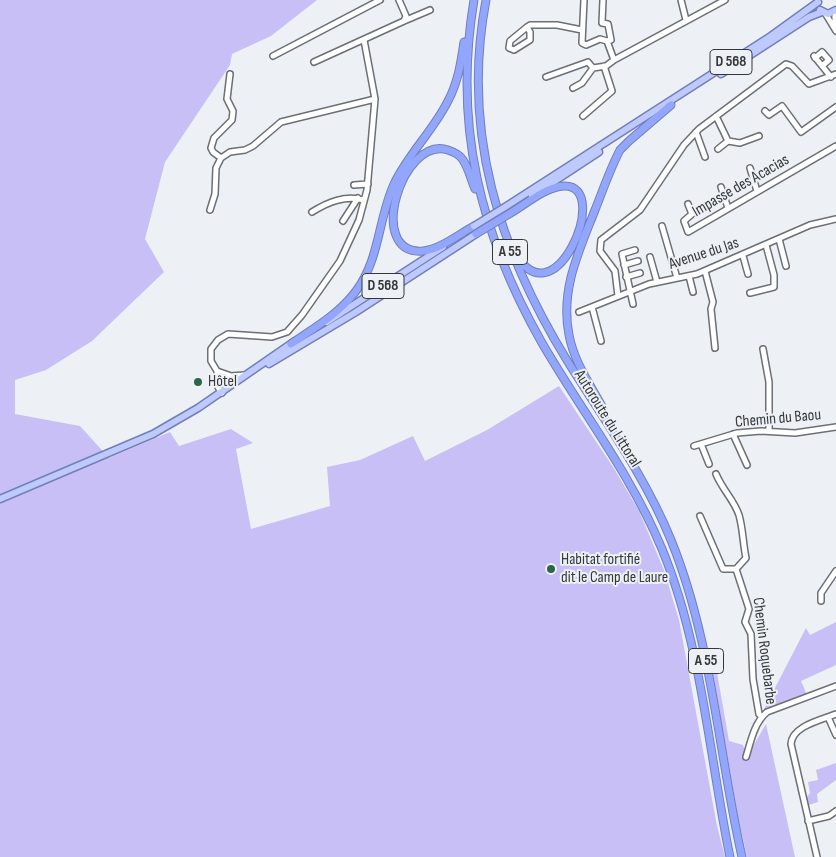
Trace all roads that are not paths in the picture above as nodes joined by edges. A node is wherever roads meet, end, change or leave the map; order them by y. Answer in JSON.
{"nodes":[{"id":1,"x":380,"y":0,"type":"edge"},
{"id":2,"x":399,"y":0,"type":"edge"},
{"id":3,"x":473,"y":0,"type":"edge"},
{"id":4,"x":486,"y":0,"type":"edge"},
{"id":5,"x":584,"y":0,"type":"edge"},
{"id":6,"x":603,"y":0,"type":"edge"},
{"id":7,"x":681,"y":0,"type":"edge"},
{"id":8,"x":725,"y":0,"type":"edge"},
{"id":9,"x":818,"y":1,"type":"edge"},
{"id":10,"x":430,"y":10,"type":"dead end"},
{"id":11,"x":836,"y":11,"type":"edge"},
{"id":12,"x":823,"y":13,"type":"junction"},
{"id":13,"x":686,"y":20,"type":"junction"},
{"id":14,"x":404,"y":21,"type":"junction"},
{"id":15,"x":527,"y":27,"type":"junction"},
{"id":16,"x":582,"y":30,"type":"junction"},
{"id":17,"x":836,"y":31,"type":"edge"},
{"id":18,"x":364,"y":40,"type":"junction"},
{"id":19,"x":607,"y":41,"type":"junction"},
{"id":20,"x":273,"y":56,"type":"dead end"},
{"id":21,"x":614,"y":60,"type":"junction"},
{"id":22,"x":314,"y":62,"type":"dead end"},
{"id":23,"x":604,"y":66,"type":"junction"},
{"id":24,"x":822,"y":66,"type":"junction"},
{"id":25,"x":593,"y":68,"type":"junction"},
{"id":26,"x":230,"y":74,"type":"dead end"},
{"id":27,"x":833,"y":75,"type":"edge"},
{"id":28,"x":546,"y":77,"type":"dead end"},
{"id":29,"x":573,"y":88,"type":"dead end"},
{"id":30,"x":375,"y":99,"type":"junction"},
{"id":31,"x":671,"y":105,"type":"junction"},
{"id":32,"x":836,"y":107,"type":"edge"},
{"id":33,"x":765,"y":111,"type":"dead end"},
{"id":34,"x":480,"y":113,"type":"junction"},
{"id":35,"x":583,"y":116,"type":"dead end"},
{"id":36,"x":716,"y":116,"type":"junction"},
{"id":37,"x":696,"y":132,"type":"junction"},
{"id":38,"x":759,"y":136,"type":"dead end"},
{"id":39,"x":728,"y":141,"type":"junction"},
{"id":40,"x":836,"y":146,"type":"edge"},
{"id":41,"x":718,"y":149,"type":"dead end"},
{"id":42,"x":705,"y":157,"type":"dead end"},
{"id":43,"x":221,"y":158,"type":"junction"},
{"id":44,"x":750,"y":168,"type":"dead end"},
{"id":45,"x":368,"y":184,"type":"junction"},
{"id":46,"x":354,"y":185,"type":"dead end"},
{"id":47,"x":721,"y":187,"type":"dead end"},
{"id":48,"x":757,"y":191,"type":"junction"},
{"id":49,"x":358,"y":198,"type":"junction"},
{"id":50,"x":364,"y":200,"type":"junction"},
{"id":51,"x":688,"y":204,"type":"dead end"},
{"id":52,"x":728,"y":208,"type":"junction"},
{"id":53,"x":210,"y":210,"type":"dead end"},
{"id":54,"x":507,"y":211,"type":"junction"},
{"id":55,"x":312,"y":212,"type":"dead end"},
{"id":56,"x":836,"y":219,"type":"edge"},
{"id":57,"x":343,"y":221,"type":"dead end"},
{"id":58,"x":474,"y":226,"type":"junction"},
{"id":59,"x":662,"y":226,"type":"dead end"},
{"id":60,"x":474,"y":235,"type":"joint"},
{"id":61,"x":779,"y":239,"type":"junction"},
{"id":62,"x":766,"y":245,"type":"junction"},
{"id":63,"x":635,"y":250,"type":"dead end"},
{"id":64,"x":743,"y":256,"type":"junction"},
{"id":65,"x":650,"y":257,"type":"dead end"},
{"id":66,"x":638,"y":261,"type":"dead end"},
{"id":67,"x":624,"y":265,"type":"junction"},
{"id":68,"x":786,"y":266,"type":"dead end"},
{"id":69,"x":705,"y":271,"type":"junction"},
{"id":70,"x":640,"y":273,"type":"dead end"},
{"id":71,"x":748,"y":274,"type":"dead end"},
{"id":72,"x":689,"y":276,"type":"junction"},
{"id":73,"x":626,"y":277,"type":"junction"},
{"id":74,"x":677,"y":278,"type":"junction"},
{"id":75,"x":656,"y":282,"type":"junction"},
{"id":76,"x":629,"y":291,"type":"junction"},
{"id":77,"x":692,"y":292,"type":"dead end"},
{"id":78,"x":750,"y":293,"type":"dead end"},
{"id":79,"x":618,"y":296,"type":"junction"},
{"id":80,"x":633,"y":304,"type":"dead end"},
{"id":81,"x":592,"y":307,"type":"junction"},
{"id":82,"x":579,"y":312,"type":"dead end"},
{"id":83,"x":601,"y":341,"type":"dead end"},
{"id":84,"x":291,"y":344,"type":"junction"},
{"id":85,"x":543,"y":344,"type":"junction"},
{"id":86,"x":714,"y":348,"type":"dead end"},
{"id":87,"x":763,"y":349,"type":"dead end"},
{"id":88,"x":217,"y":372,"type":"junction"},
{"id":89,"x":247,"y":374,"type":"junction"},
{"id":90,"x":228,"y":375,"type":"junction"},
{"id":91,"x":226,"y":390,"type":"junction"},
{"id":92,"x":836,"y":427,"type":"edge"},
{"id":93,"x":769,"y":431,"type":"junction"},
{"id":94,"x":733,"y":434,"type":"junction"},
{"id":95,"x":701,"y":444,"type":"junction"},
{"id":96,"x":694,"y":446,"type":"dead end"},
{"id":97,"x":710,"y":464,"type":"dead end"},
{"id":98,"x":746,"y":466,"type":"dead end"},
{"id":99,"x":638,"y":474,"type":"junction"},
{"id":100,"x":716,"y":474,"type":"dead end"},
{"id":101,"x":0,"y":499,"type":"edge"},
{"id":102,"x":700,"y":516,"type":"dead end"},
{"id":103,"x":736,"y":569,"type":"junction"},
{"id":104,"x":836,"y":571,"type":"edge"},
{"id":105,"x":821,"y":601,"type":"dead end"},
{"id":106,"x":836,"y":686,"type":"edge"},
{"id":107,"x":836,"y":714,"type":"edge"},
{"id":108,"x":762,"y":717,"type":"junction"},
{"id":109,"x":828,"y":717,"type":"junction"},
{"id":110,"x":836,"y":735,"type":"edge"},
{"id":111,"x":746,"y":756,"type":"dead end"},
{"id":112,"x":836,"y":811,"type":"edge"},
{"id":113,"x":808,"y":821,"type":"junction"},
{"id":114,"x":730,"y":857,"type":"edge"},
{"id":115,"x":742,"y":857,"type":"edge"},
{"id":116,"x":817,"y":857,"type":"edge"}],
"edges":[{"from":1,"to":20,"type":"street"},
{"from":2,"to":14,"type":"street"},
{"from":3,"to":84,"type":"highway"},
{"from":3,"to":85,"type":"highway","name":"Autoroute du Littoral","number":"A 55"},
{"from":4,"to":34,"type":"highway","name":"Autoroute du Littoral","number":"A 55"},
{"from":5,"to":16,"type":"street"},
{"from":6,"to":19,"type":"street"},
{"from":7,"to":13,"type":"street"},
{"from":8,"to":13,"type":"street"},
{"from":9,"to":12,"type":"main road"},
{"from":9,"to":54,"type":"main road","number":"D 568"},
{"from":10,"to":14,"type":"street"},
{"from":11,"to":12,"type":"main road"},
{"from":11,"to":17,"type":"street"},
{"from":12,"to":17,"type":"street"},
{"from":12,"to":31,"type":"main road","number":"D 568"},
{"from":13,"to":21,"type":"street"},
{"from":14,"to":18,"type":"street"},
{"from":15,"to":15,"type":"street"},
{"from":15,"to":16,"type":"street"},
{"from":16,"to":19,"type":"street"},
{"from":18,"to":22,"type":"street"},
{"from":18,"to":30,"type":"street"},
{"from":19,"to":21,"type":"street"},
{"from":21,"to":23,"type":"street"},
{"from":23,"to":25,"type":"street"},
{"from":23,"to":35,"type":"street"},
{"from":24,"to":24,"type":"street"},
{"from":24,"to":27,"type":"street"},
{"from":25,"to":28,"type":"street"},
{"from":25,"to":29,"type":"street"},
{"from":26,"to":43,"type":"street"},
{"from":27,"to":36,"type":"street"},
{"from":30,"to":43,"type":"street"},
{"from":30,"to":45,"type":"street"},
{"from":31,"to":54,"type":"main road","number":"D 568"},
{"from":31,"to":99,"type":"highway"},
{"from":32,"to":33,"type":"street"},
{"from":34,"to":54,"type":"highway"},
{"from":34,"to":99,"type":"highway","name":"Autoroute du Littoral","number":"A 55"},
{"from":36,"to":37,"type":"street"},
{"from":36,"to":39,"type":"street"},
{"from":37,"to":42,"type":"street"},
{"from":37,"to":79,"type":"street"},
{"from":38,"to":39,"type":"street"},
{"from":39,"to":41,"type":"street"},
{"from":40,"to":48,"type":"street","name":"Impasse des Acacias"},
{"from":43,"to":53,"type":"street"},
{"from":44,"to":48,"type":"street"},
{"from":45,"to":46,"type":"street"},
{"from":45,"to":50,"type":"street"},
{"from":47,"to":52,"type":"street"},
{"from":48,"to":52,"type":"street","name":"Impasse des Acacias"},
{"from":49,"to":50,"type":"street"},
{"from":49,"to":55,"type":"street"},
{"from":49,"to":57,"type":"street"},
{"from":50,"to":88,"type":"street"},
{"from":51,"to":52,"type":"street","name":"Impasse des Acacias"},
{"from":54,"to":58,"type":"main road","number":"D 568","bridge":true},
{"from":54,"to":60,"type":"highway","bridge":true},
{"from":56,"to":61,"type":"street","name":"Avenue du Jas"},
{"from":58,"to":84,"type":"main road","number":"D 568"},
{"from":58,"to":85,"type":"highway"},
{"from":59,"to":74,"type":"street"},
{"from":60,"to":91,"type":"main road","number":"D 568"},
{"from":61,"to":62,"type":"street","name":"Avenue du Jas"},
{"from":61,"to":68,"type":"street"},
{"from":62,"to":64,"type":"street","name":"Avenue du Jas"},
{"from":62,"to":78,"type":"street"},
{"from":63,"to":67,"type":"street"},
{"from":64,"to":69,"type":"street","name":"Avenue du Jas"},
{"from":64,"to":71,"type":"street"},
{"from":65,"to":75,"type":"street"},
{"from":66,"to":67,"type":"street"},
{"from":67,"to":73,"type":"street"},
{"from":69,"to":72,"type":"street","name":"Avenue du Jas"},
{"from":69,"to":86,"type":"street"},
{"from":70,"to":73,"type":"street"},
{"from":72,"to":74,"type":"street","name":"Avenue du Jas"},
{"from":72,"to":77,"type":"street"},
{"from":73,"to":76,"type":"street"},
{"from":74,"to":75,"type":"street","name":"Avenue du Jas"},
{"from":75,"to":76,"type":"street","name":"Avenue du Jas"},
{"from":76,"to":79,"type":"street","name":"Avenue du Jas"},
{"from":76,"to":80,"type":"street"},
{"from":79,"to":81,"type":"street","name":"Avenue du Jas"},
{"from":81,"to":82,"type":"street","name":"Avenue du Jas"},
{"from":81,"to":83,"type":"street"},
{"from":84,"to":89,"type":"main road","number":"D 568"},
{"from":85,"to":114,"type":"highway","name":"Autoroute du Littoral","number":"A 55"},
{"from":87,"to":93,"type":"street"},
{"from":88,"to":90,"type":"street"},
{"from":88,"to":91,"type":"street"},
{"from":89,"to":90,"type":"street"},
{"from":89,"to":91,"type":"main road","number":"D 568"},
{"from":90,"to":91,"type":"street"},
{"from":91,"to":101,"type":"main road","number":"D 568"},
{"from":92,"to":93,"type":"street","name":"Chemin du Baou"},
{"from":93,"to":94,"type":"street","name":"Chemin du Baou"},
{"from":94,"to":95,"type":"street","name":"Chemin du Baou"},
{"from":94,"to":98,"type":"street"},
{"from":95,"to":96,"type":"street","name":"Chemin du Baou"},
{"from":95,"to":97,"type":"street"},
{"from":99,"to":115,"type":"highway","name":"Autoroute du Littoral","number":"A 55"},
{"from":100,"to":103,"type":"street"},
{"from":102,"to":103,"type":"street"},
{"from":103,"to":108,"type":"street","name":"Chemin Roquebarbe"},
{"from":104,"to":105,"type":"street"},
{"from":106,"to":108,"type":"street"},
{"from":107,"to":109,"type":"street"},
{"from":108,"to":111,"type":"street"},
{"from":109,"to":110,"type":"street"},
{"from":109,"to":113,"type":"street"},
{"from":112,"to":113,"type":"street"},
{"from":113,"to":116,"type":"street"}]}
